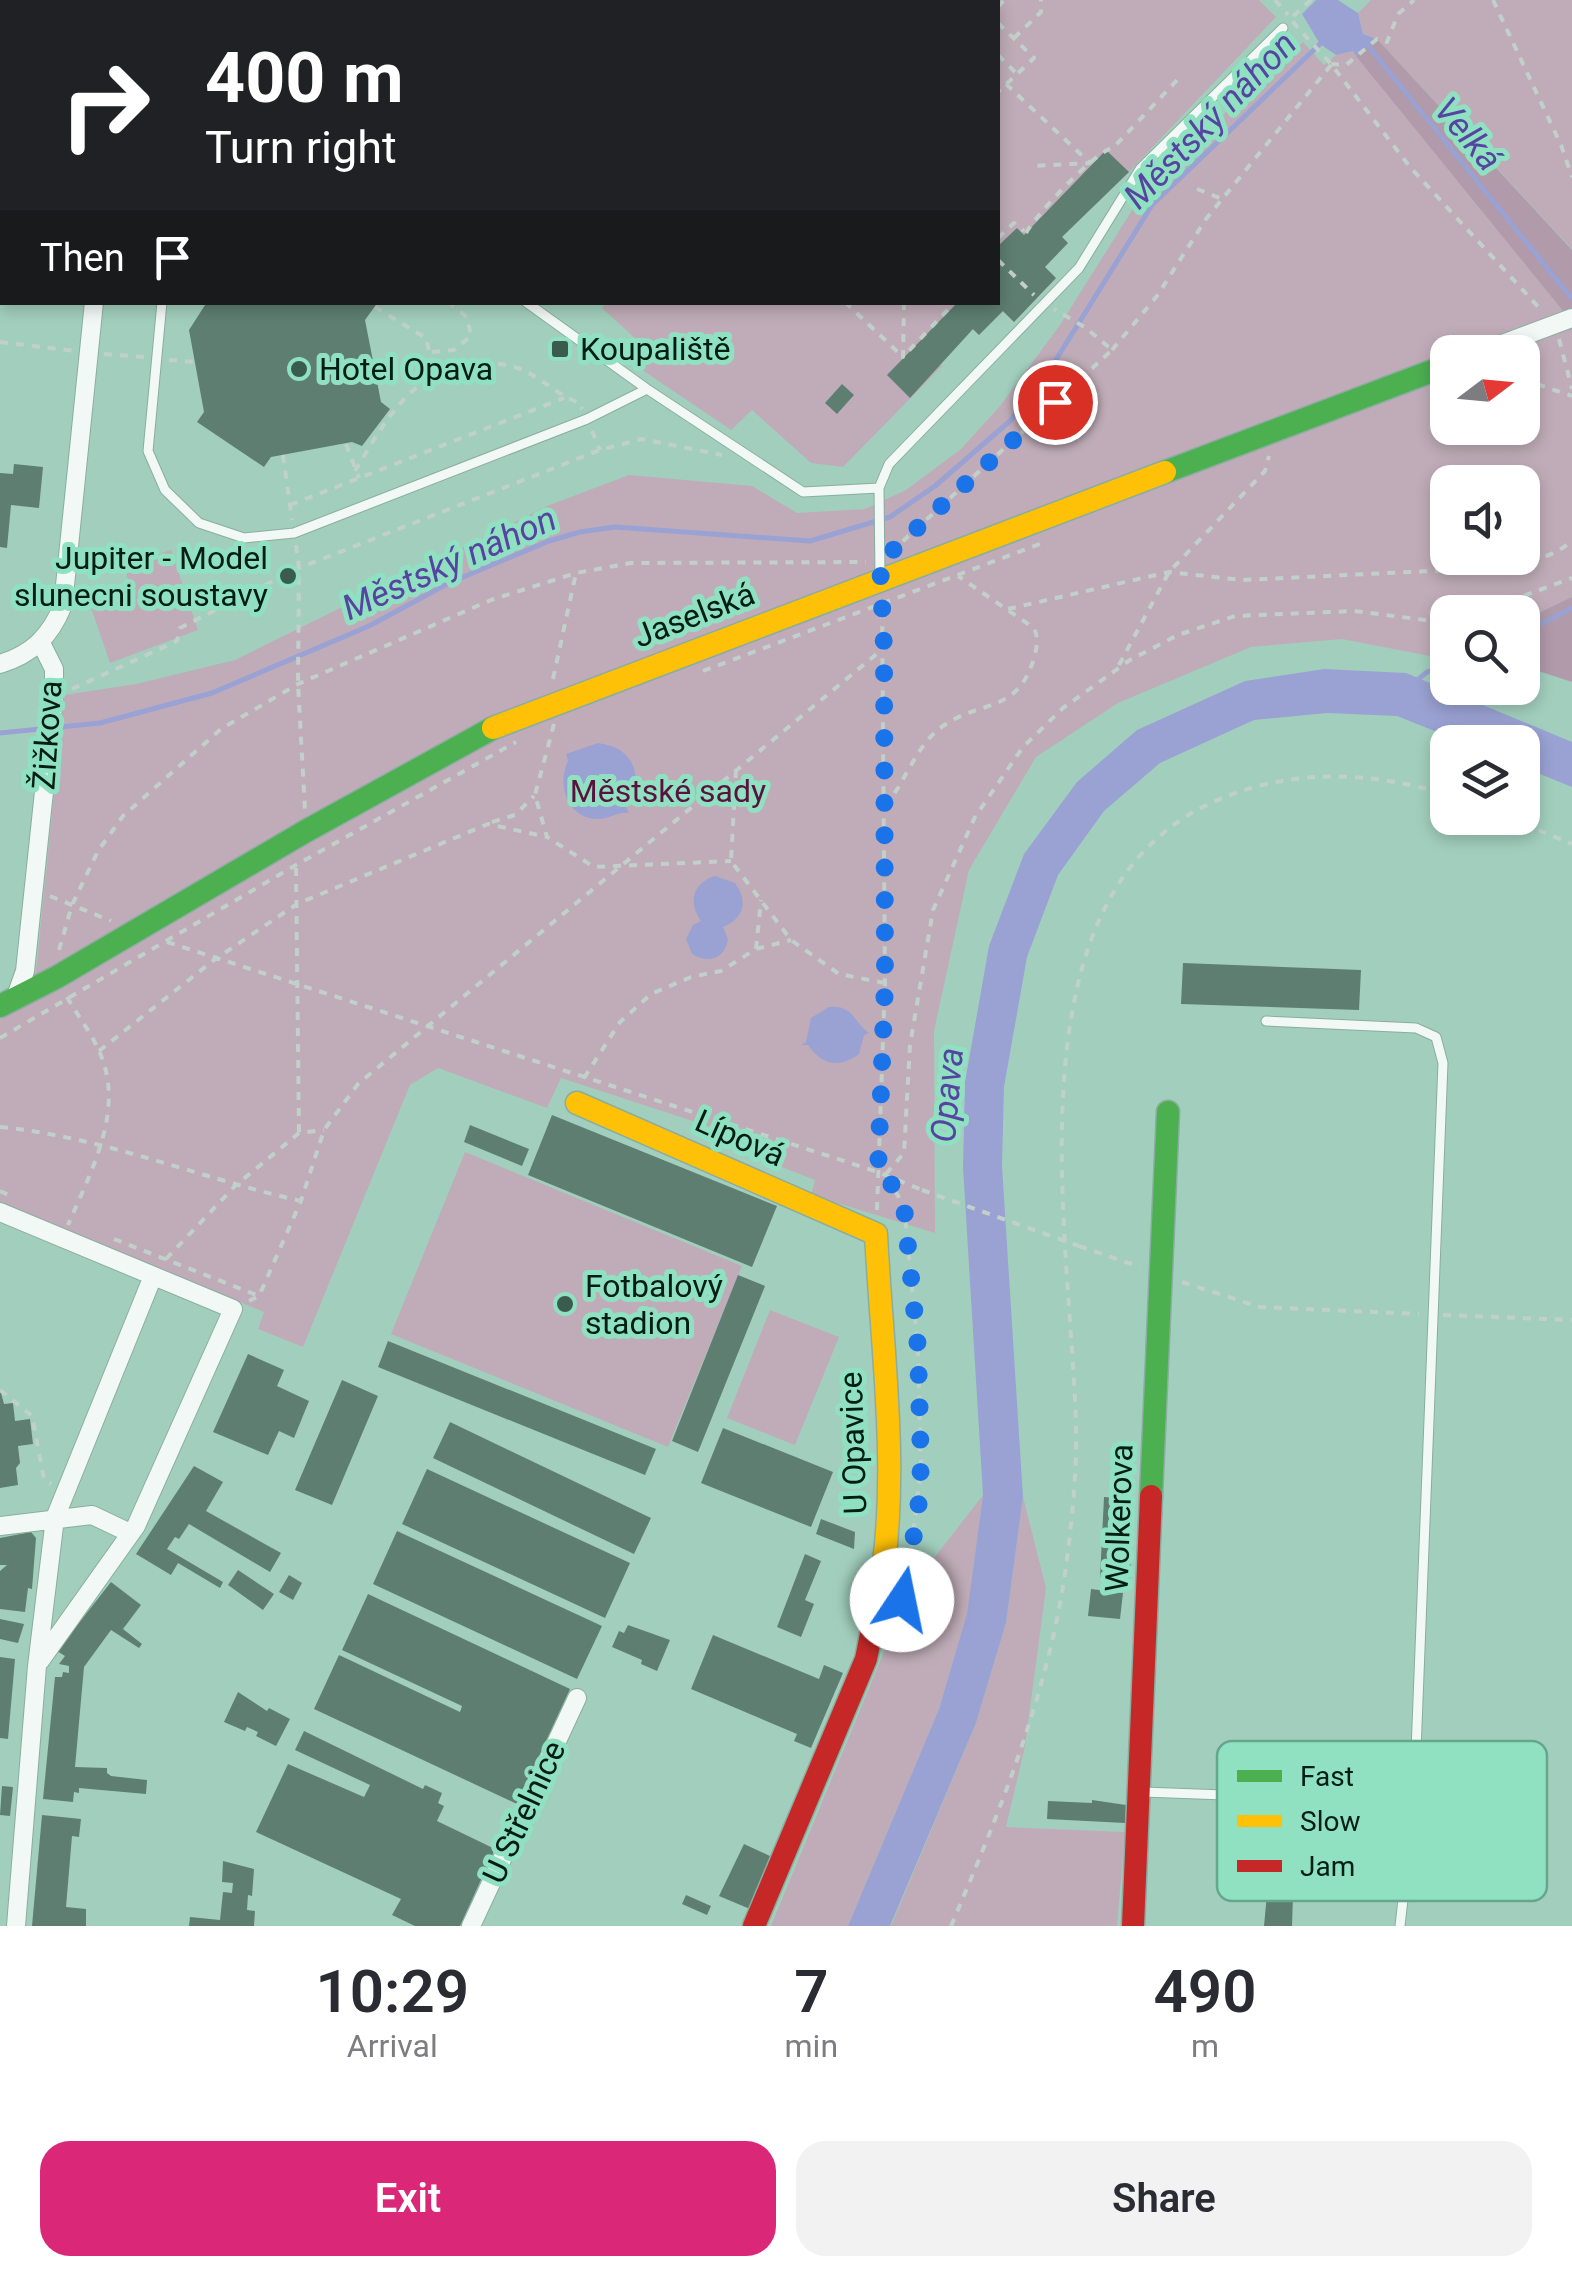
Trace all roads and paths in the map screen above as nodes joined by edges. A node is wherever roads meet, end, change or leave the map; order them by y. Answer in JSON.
{"nodes":[{"id":1,"x":1041,"y":0,"type":"edge"},
{"id":2,"x":1311,"y":0,"type":"edge"},
{"id":3,"x":1414,"y":0,"type":"edge"},
{"id":4,"x":1493,"y":0,"type":"edge"},
{"id":5,"x":1000,"y":25,"type":"edge"},
{"id":6,"x":1283,"y":28,"type":"dead end"},
{"id":7,"x":1014,"y":38,"type":"junction"},
{"id":8,"x":1000,"y":57,"type":"edge"},
{"id":9,"x":1331,"y":64,"type":"junction"},
{"id":10,"x":1016,"y":74,"type":"junction"},
{"id":11,"x":1180,"y":76,"type":"dead end"},
{"id":12,"x":1006,"y":84,"type":"junction"},
{"id":13,"x":1000,"y":90,"type":"edge"},
{"id":14,"x":1090,"y":163,"type":"junction"},
{"id":15,"x":1033,"y":166,"type":"dead end"},
{"id":16,"x":1572,"y":176,"type":"edge"},
{"id":17,"x":1198,"y":190,"type":"dead end"},
{"id":18,"x":1222,"y":200,"type":"junction"},
{"id":19,"x":1000,"y":236,"type":"edge"},
{"id":20,"x":1000,"y":262,"type":"edge"},
{"id":21,"x":1044,"y":304,"type":"junction"},
{"id":22,"x":94,"y":305,"type":"edge"},
{"id":23,"x":162,"y":305,"type":"edge"},
{"id":24,"x":452,"y":305,"type":"edge"},
{"id":25,"x":530,"y":305,"type":"edge"},
{"id":26,"x":847,"y":305,"type":"edge"},
{"id":27,"x":904,"y":305,"type":"edge"},
{"id":28,"x":951,"y":305,"type":"edge"},
{"id":29,"x":375,"y":307,"type":"dead end"},
{"id":30,"x":1563,"y":321,"type":"edge"},
{"id":31,"x":1526,"y":335,"type":"edge"},
{"id":32,"x":0,"y":342,"type":"edge"},
{"id":33,"x":1112,"y":350,"type":"junction"},
{"id":34,"x":88,"y":352,"type":"junction"},
{"id":35,"x":432,"y":352,"type":"junction"},
{"id":36,"x":902,"y":356,"type":"junction"},
{"id":37,"x":156,"y":358,"type":"junction"},
{"id":38,"x":195,"y":362,"type":"dead end"},
{"id":39,"x":434,"y":372,"type":"junction"},
{"id":40,"x":1430,"y":372,"type":"edge"},
{"id":41,"x":1540,"y":384,"type":"edge"},
{"id":42,"x":647,"y":389,"type":"junction"},
{"id":43,"x":1572,"y":389,"type":"edge"},
{"id":44,"x":1572,"y":396,"type":"edge"},
{"id":45,"x":564,"y":398,"type":"junction"},
{"id":46,"x":587,"y":419,"type":"junction"},
{"id":47,"x":346,"y":444,"type":"dead end"},
{"id":48,"x":600,"y":450,"type":"junction"},
{"id":49,"x":1269,"y":454,"type":"dead end"},
{"id":50,"x":283,"y":455,"type":"dead end"},
{"id":51,"x":722,"y":455,"type":"dead end"},
{"id":52,"x":355,"y":471,"type":"junction"},
{"id":53,"x":359,"y":478,"type":"junction"},
{"id":54,"x":879,"y":488,"type":"junction"},
{"id":55,"x":290,"y":506,"type":"junction"},
{"id":56,"x":294,"y":533,"type":"junction"},
{"id":57,"x":1572,"y":540,"type":"edge"},
{"id":58,"x":299,"y":568,"type":"junction"},
{"id":59,"x":880,"y":571,"type":"junction"},
{"id":60,"x":1168,"y":572,"type":"junction"},
{"id":61,"x":576,"y":573,"type":"junction"},
{"id":62,"x":958,"y":576,"type":"dead end"},
{"id":63,"x":1572,"y":578,"type":"edge"},
{"id":64,"x":1526,"y":595,"type":"edge"},
{"id":65,"x":882,"y":605,"type":"junction"},
{"id":66,"x":1008,"y":610,"type":"junction"},
{"id":67,"x":1430,"y":620,"type":"edge"},
{"id":68,"x":40,"y":643,"type":"junction"},
{"id":69,"x":884,"y":647,"type":"junction"},
{"id":70,"x":0,"y":664,"type":"edge"},
{"id":71,"x":1117,"y":669,"type":"junction"},
{"id":72,"x":700,"y":672,"type":"dead end"},
{"id":73,"x":298,"y":684,"type":"junction"},
{"id":74,"x":54,"y":697,"type":"junction"},
{"id":75,"x":554,"y":714,"type":"junction"},
{"id":76,"x":540,"y":731,"type":"dead end"},
{"id":77,"x":527,"y":736,"type":"dead end"},
{"id":78,"x":736,"y":768,"type":"junction"},
{"id":79,"x":1430,"y":790,"type":"edge"},
{"id":80,"x":536,"y":796,"type":"junction"},
{"id":81,"x":885,"y":806,"type":"junction"},
{"id":82,"x":488,"y":824,"type":"junction"},
{"id":83,"x":306,"y":830,"type":"junction"},
{"id":84,"x":1540,"y":831,"type":"edge"},
{"id":85,"x":547,"y":837,"type":"junction"},
{"id":86,"x":1572,"y":844,"type":"edge"},
{"id":87,"x":731,"y":861,"type":"junction"},
{"id":88,"x":296,"y":865,"type":"junction"},
{"id":89,"x":616,"y":868,"type":"junction"},
{"id":90,"x":40,"y":892,"type":"dead end"},
{"id":91,"x":761,"y":900,"type":"junction"},
{"id":92,"x":72,"y":904,"type":"junction"},
{"id":93,"x":297,"y":904,"type":"junction"},
{"id":94,"x":137,"y":930,"type":"junction"},
{"id":95,"x":791,"y":940,"type":"junction"},
{"id":96,"x":166,"y":942,"type":"junction"},
{"id":97,"x":756,"y":949,"type":"junction"},
{"id":98,"x":60,"y":950,"type":"dead end"},
{"id":99,"x":214,"y":960,"type":"junction"},
{"id":100,"x":885,"y":983,"type":"junction"},
{"id":101,"x":63,"y":988,"type":"junction"},
{"id":102,"x":300,"y":988,"type":"junction"},
{"id":103,"x":8,"y":1001,"type":"edge"},
{"id":104,"x":1266,"y":1021,"type":"dead end"},
{"id":105,"x":423,"y":1027,"type":"junction"},
{"id":106,"x":0,"y":1038,"type":"edge"},
{"id":107,"x":100,"y":1051,"type":"junction"},
{"id":108,"x":584,"y":1078,"type":"junction"},
{"id":109,"x":577,"y":1103,"type":"joint"},
{"id":110,"x":1168,"y":1112,"type":"dead end"},
{"id":111,"x":0,"y":1127,"type":"edge"},
{"id":112,"x":324,"y":1130,"type":"junction"},
{"id":113,"x":299,"y":1133,"type":"junction"},
{"id":114,"x":103,"y":1144,"type":"junction"},
{"id":115,"x":878,"y":1172,"type":"junction"},
{"id":116,"x":886,"y":1175,"type":"junction"},
{"id":117,"x":235,"y":1186,"type":"junction"},
{"id":118,"x":0,"y":1191,"type":"edge"},
{"id":119,"x":18,"y":1198,"type":"dead end"},
{"id":120,"x":301,"y":1201,"type":"junction"},
{"id":121,"x":0,"y":1212,"type":"edge"},
{"id":122,"x":102,"y":1234,"type":"dead end"},
{"id":123,"x":876,"y":1234,"type":"junction"},
{"id":124,"x":62,"y":1238,"type":"junction"},
{"id":125,"x":166,"y":1259,"type":"junction"},
{"id":126,"x":1162,"y":1274,"type":"junction"},
{"id":127,"x":152,"y":1276,"type":"junction"},
{"id":128,"x":259,"y":1296,"type":"junction"},
{"id":129,"x":233,"y":1309,"type":"junction"},
{"id":130,"x":1433,"y":1315,"type":"junction"},
{"id":131,"x":1572,"y":1320,"type":"edge"},
{"id":132,"x":56,"y":1518,"type":"junction"},
{"id":133,"x":0,"y":1526,"type":"edge"},
{"id":134,"x":130,"y":1533,"type":"junction"},
{"id":135,"x":893,"y":1641,"type":"dead end"},
{"id":136,"x":37,"y":1666,"type":"junction"},
{"id":137,"x":578,"y":1698,"type":"dead end"},
{"id":138,"x":1416,"y":1741,"type":"edge"},
{"id":139,"x":1140,"y":1792,"type":"junction"},
{"id":140,"x":1217,"y":1795,"type":"edge"},
{"id":141,"x":1403,"y":1901,"type":"edge"},
{"id":142,"x":16,"y":1926,"type":"edge"},
{"id":143,"x":470,"y":1926,"type":"edge"},
{"id":144,"x":754,"y":1926,"type":"edge"},
{"id":145,"x":951,"y":1926,"type":"edge"},
{"id":146,"x":1134,"y":1926,"type":"edge"},
{"id":147,"x":1400,"y":1926,"type":"edge"}],
"edges":[{"from":1,"to":7,"type":"path"},
{"from":2,"to":9,"type":"path"},
{"from":3,"to":9,"type":"path"},
{"from":4,"to":16,"type":"path"},
{"from":5,"to":7,"type":"path"},
{"from":6,"to":21,"type":"lane"},
{"from":7,"to":10,"type":"path"},
{"from":8,"to":10,"type":"path"},
{"from":9,"to":18,"type":"path"},
{"from":9,"to":30,"type":"path"},
{"from":10,"to":12,"type":"path"},
{"from":11,"to":14,"type":"path"},
{"from":12,"to":13,"type":"path"},
{"from":12,"to":14,"type":"path"},
{"from":14,"to":15,"type":"path"},
{"from":14,"to":19,"type":"path"},
{"from":17,"to":18,"type":"path"},
{"from":18,"to":33,"type":"path"},
{"from":20,"to":21,"type":"path"},
{"from":21,"to":33,"type":"path"},
{"from":21,"to":54,"type":"lane"},
{"from":22,"to":34,"type":"street","name":"Žižkova"},
{"from":23,"to":37,"type":"lane"},
{"from":24,"to":35,"type":"path"},
{"from":25,"to":42,"type":"lane"},
{"from":26,"to":36,"type":"path"},
{"from":27,"to":36,"type":"path"},
{"from":28,"to":36,"type":"path"},
{"from":29,"to":35,"type":"path"},
{"from":30,"to":31,"type":"street"},
{"from":30,"to":43,"type":"path"},
{"from":32,"to":34,"type":"path"},
{"from":33,"to":59,"type":"path"},
{"from":34,"to":37,"type":"path"},
{"from":34,"to":68,"type":"street","name":"Žižkova"},
{"from":35,"to":39,"type":"path"},
{"from":37,"to":38,"type":"path"},
{"from":37,"to":56,"type":"lane"},
{"from":39,"to":45,"type":"path"},
{"from":39,"to":52,"type":"path"},
{"from":40,"to":59,"type":"street","name":"Jaselská"},
{"from":41,"to":44,"type":"path"},
{"from":42,"to":46,"type":"lane"},
{"from":42,"to":54,"type":"lane"},
{"from":45,"to":46,"type":"path"},
{"from":45,"to":53,"type":"path"},
{"from":46,"to":48,"type":"path"},
{"from":46,"to":56,"type":"lane"},
{"from":47,"to":52,"type":"path"},
{"from":48,"to":51,"type":"path"},
{"from":48,"to":58,"type":"path"},
{"from":49,"to":60,"type":"path"},
{"from":50,"to":55,"type":"path"},
{"from":52,"to":53,"type":"path"},
{"from":53,"to":55,"type":"path"},
{"from":54,"to":59,"type":"lane"},
{"from":55,"to":56,"type":"path"},
{"from":56,"to":58,"type":"path"},
{"from":57,"to":60,"type":"path"},
{"from":58,"to":73,"type":"path"},
{"from":58,"to":74,"type":"path"},
{"from":59,"to":61,"type":"path"},
{"from":59,"to":65,"type":"path"},
{"from":59,"to":75,"type":"street","name":"Jaselská"},
{"from":60,"to":66,"type":"path"},
{"from":60,"to":71,"type":"path"},
{"from":61,"to":73,"type":"path"},
{"from":61,"to":75,"type":"path"},
{"from":62,"to":66,"type":"path"},
{"from":63,"to":64,"type":"path"},
{"from":65,"to":69,"type":"path"},
{"from":65,"to":72,"type":"path"},
{"from":66,"to":81,"type":"path"},
{"from":67,"to":71,"type":"path"},
{"from":68,"to":70,"type":"street"},
{"from":68,"to":74,"type":"street","name":"Žižkova"},
{"from":69,"to":78,"type":"path"},
{"from":69,"to":81,"type":"path"},
{"from":71,"to":116,"type":"path"},
{"from":73,"to":83,"type":"path"},
{"from":73,"to":92,"type":"path"},
{"from":74,"to":103,"type":"street","name":"Žižkova"},
{"from":75,"to":76,"type":"path"},
{"from":75,"to":80,"type":"path"},
{"from":75,"to":83,"type":"street","name":"Jaselská"},
{"from":77,"to":88,"type":"path"},
{"from":78,"to":87,"type":"path"},
{"from":78,"to":89,"type":"path"},
{"from":79,"to":145,"type":"path"},
{"from":80,"to":82,"type":"path"},
{"from":80,"to":85,"type":"path"},
{"from":81,"to":100,"type":"path"},
{"from":82,"to":85,"type":"path"},
{"from":82,"to":93,"type":"path"},
{"from":83,"to":88,"type":"path"},
{"from":83,"to":94,"type":"street","name":"Jaselská"},
{"from":84,"to":86,"type":"path"},
{"from":85,"to":89,"type":"path"},
{"from":87,"to":89,"type":"path"},
{"from":87,"to":91,"type":"path"},
{"from":88,"to":93,"type":"path"},
{"from":88,"to":96,"type":"path"},
{"from":89,"to":105,"type":"path"},
{"from":90,"to":92,"type":"path"},
{"from":91,"to":95,"type":"path"},
{"from":91,"to":97,"type":"path"},
{"from":92,"to":94,"type":"path"},
{"from":92,"to":98,"type":"path"},
{"from":93,"to":99,"type":"path"},
{"from":93,"to":102,"type":"path"},
{"from":94,"to":96,"type":"path"},
{"from":94,"to":101,"type":"street","name":"Jaselská"},
{"from":95,"to":97,"type":"path"},
{"from":95,"to":100,"type":"path"},
{"from":96,"to":99,"type":"path"},
{"from":96,"to":101,"type":"path"},
{"from":97,"to":108,"type":"path"},
{"from":99,"to":102,"type":"path"},
{"from":99,"to":107,"type":"path"},
{"from":100,"to":115,"type":"path"},
{"from":101,"to":103,"type":"street","name":"Jaselská"},
{"from":101,"to":106,"type":"path"},
{"from":101,"to":107,"type":"path"},
{"from":102,"to":105,"type":"path"},
{"from":102,"to":113,"type":"path"},
{"from":104,"to":130,"type":"lane"},
{"from":105,"to":108,"type":"path"},
{"from":105,"to":112,"type":"path"},
{"from":107,"to":114,"type":"path"},
{"from":108,"to":109,"type":"path"},
{"from":108,"to":115,"type":"path"},
{"from":109,"to":123,"type":"street","name":"Lípová"},
{"from":110,"to":126,"type":"street","name":"Wolkerova"},
{"from":111,"to":114,"type":"path"},
{"from":112,"to":113,"type":"path"},
{"from":112,"to":120,"type":"path"},
{"from":113,"to":117,"type":"path"},
{"from":114,"to":117,"type":"path"},
{"from":114,"to":124,"type":"path"},
{"from":115,"to":116,"type":"path"},
{"from":115,"to":123,"type":"path"},
{"from":116,"to":126,"type":"path","bridge":true},
{"from":116,"to":135,"type":"path"},
{"from":117,"to":120,"type":"path"},
{"from":117,"to":125,"type":"path"},
{"from":118,"to":119,"type":"path"},
{"from":120,"to":128,"type":"path"},
{"from":121,"to":124,"type":"street"},
{"from":122,"to":125,"type":"path"},
{"from":123,"to":144,"type":"street","name":"U Opavice"},
{"from":124,"to":127,"type":"street"},
{"from":125,"to":128,"type":"path"},
{"from":126,"to":130,"type":"path"},
{"from":126,"to":139,"type":"street","name":"Wolkerova"},
{"from":127,"to":129,"type":"street"},
{"from":127,"to":132,"type":"street"},
{"from":128,"to":129,"type":"path"},
{"from":129,"to":134,"type":"street"},
{"from":130,"to":131,"type":"path"},
{"from":130,"to":138,"type":"lane"},
{"from":132,"to":133,"type":"street"},
{"from":132,"to":134,"type":"street"},
{"from":132,"to":136,"type":"street"},
{"from":134,"to":136,"type":"street"},
{"from":136,"to":142,"type":"street"},
{"from":137,"to":143,"type":"street","name":"U Střelnice"},
{"from":139,"to":140,"type":"lane"},
{"from":139,"to":146,"type":"street","name":"Wolkerova"},
{"from":141,"to":147,"type":"lane"}]}
